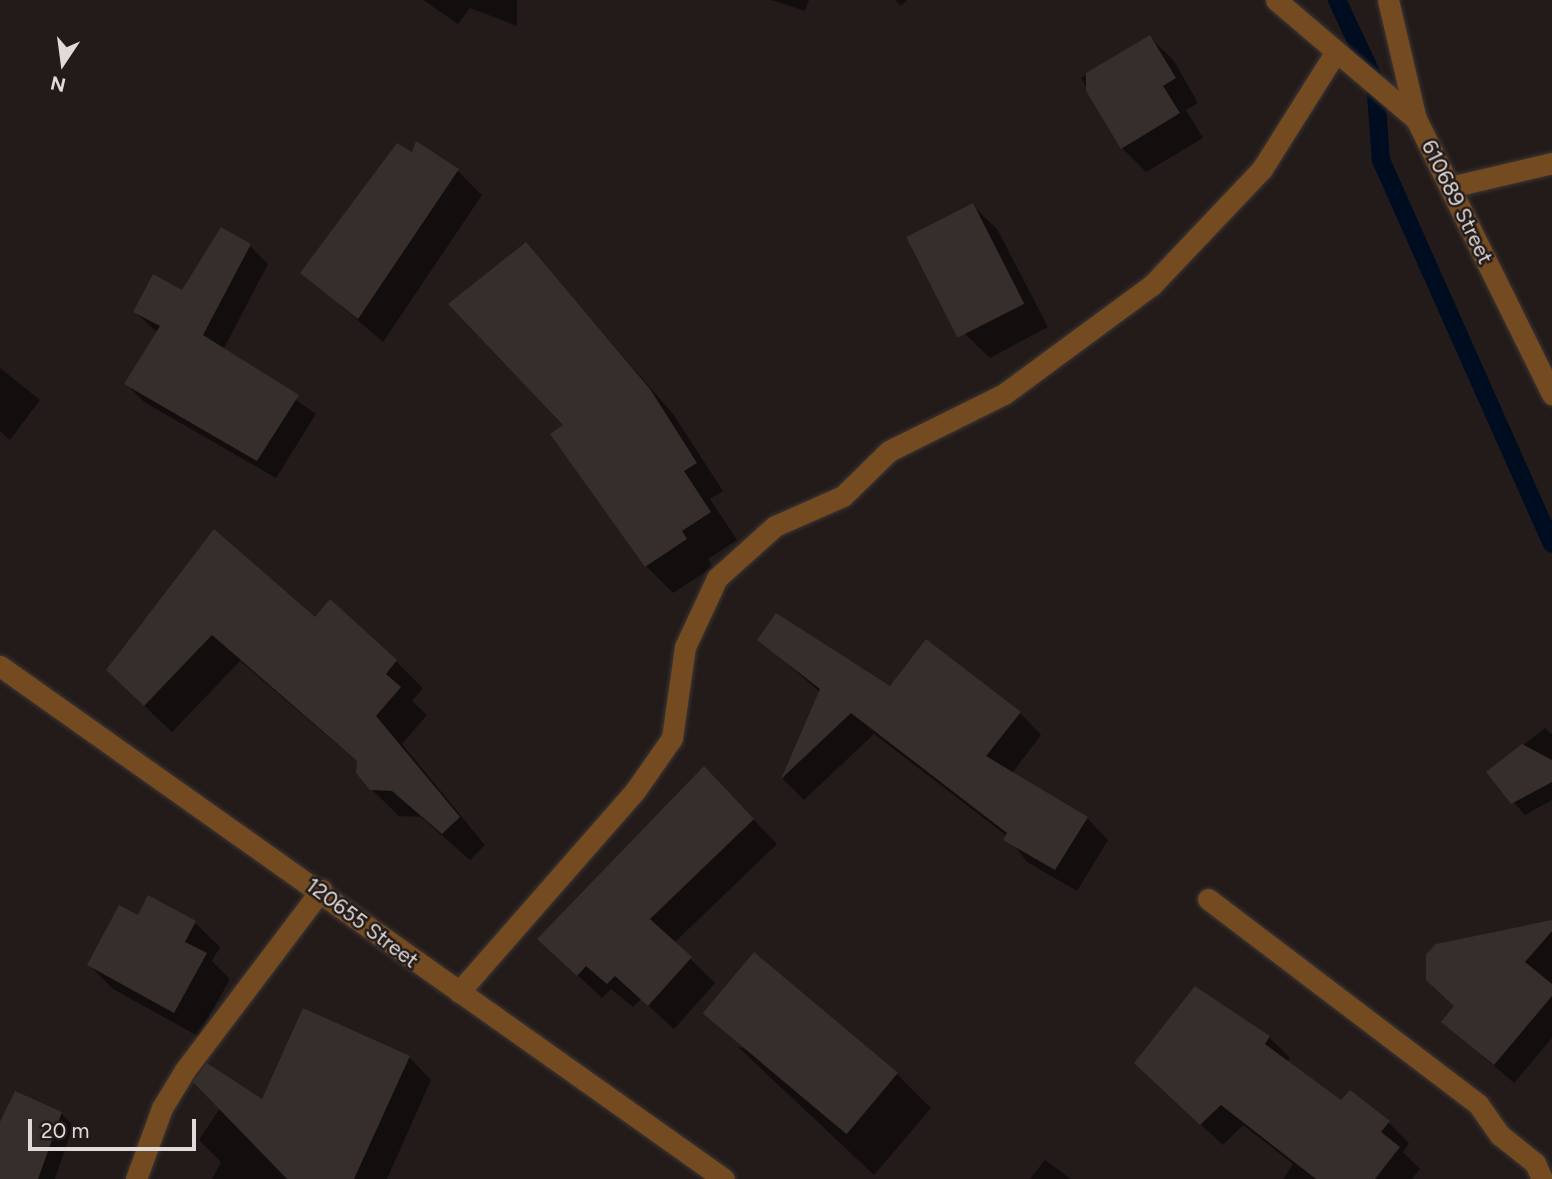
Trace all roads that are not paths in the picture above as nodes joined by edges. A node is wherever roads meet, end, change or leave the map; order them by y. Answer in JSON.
{"nodes":[{"id":1,"x":1276,"y":0,"type":"edge"},
{"id":2,"x":1388,"y":0,"type":"edge"},
{"id":3,"x":1335,"y":53,"type":"junction"},
{"id":4,"x":1416,"y":119,"type":"junction"},
{"id":5,"x":1552,"y":163,"type":"edge"},
{"id":6,"x":1450,"y":187,"type":"junction"},
{"id":7,"x":1552,"y":394,"type":"edge"},
{"id":8,"x":0,"y":666,"type":"edge"},
{"id":9,"x":321,"y":890,"type":"junction"},
{"id":10,"x":1208,"y":899,"type":"dead end"},
{"id":11,"x":459,"y":992,"type":"junction"},
{"id":12,"x":136,"y":1179,"type":"edge"},
{"id":13,"x":724,"y":1179,"type":"edge"},
{"id":14,"x":1542,"y":1179,"type":"edge"}],
"edges":[{"from":1,"to":3,"type":"street"},
{"from":2,"to":4,"type":"street","name":"610689 Street"},
{"from":3,"to":4,"type":"street"},
{"from":3,"to":11,"type":"street"},
{"from":4,"to":6,"type":"street","name":"610689 Street"},
{"from":5,"to":6,"type":"street"},
{"from":6,"to":7,"type":"street","name":"610689 Street"},
{"from":8,"to":9,"type":"street","name":"120655 Street"},
{"from":9,"to":11,"type":"street","name":"120655 Street"},
{"from":9,"to":12,"type":"street"},
{"from":10,"to":14,"type":"street"},
{"from":11,"to":13,"type":"street","name":"120655 Street"}]}
